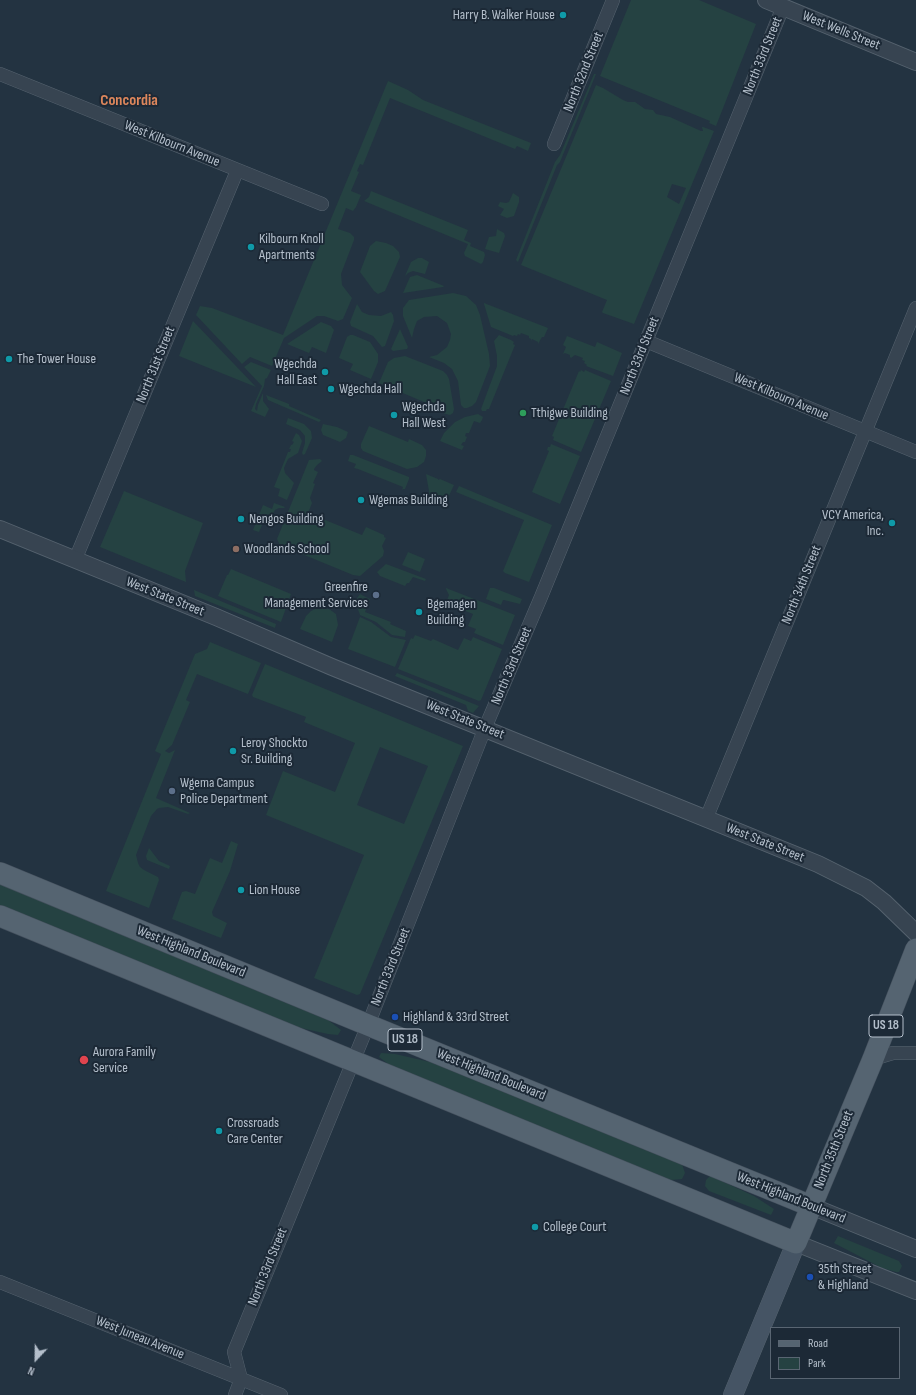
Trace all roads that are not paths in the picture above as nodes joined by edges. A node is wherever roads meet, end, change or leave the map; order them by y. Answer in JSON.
{"nodes":[{"id":1,"x":613,"y":0,"type":"edge"},
{"id":2,"x":766,"y":0,"type":"edge"},
{"id":3,"x":783,"y":7,"type":"junction"},
{"id":4,"x":916,"y":62,"type":"edge"},
{"id":5,"x":0,"y":74,"type":"edge"},
{"id":6,"x":554,"y":144,"type":"dead end"},
{"id":7,"x":237,"y":171,"type":"junction"},
{"id":8,"x":322,"y":204,"type":"dead end"},
{"id":9,"x":916,"y":308,"type":"edge"},
{"id":10,"x":646,"y":341,"type":"junction"},
{"id":11,"x":865,"y":432,"type":"junction"},
{"id":12,"x":916,"y":452,"type":"edge"},
{"id":13,"x":0,"y":529,"type":"edge"},
{"id":14,"x":75,"y":560,"type":"junction"},
{"id":15,"x":485,"y":728,"type":"junction"},
{"id":16,"x":706,"y":819,"type":"junction"},
{"id":17,"x":0,"y":873,"type":"edge"},
{"id":18,"x":0,"y":916,"type":"edge"},
{"id":19,"x":916,"y":933,"type":"edge"},
{"id":20,"x":916,"y":949,"type":"edge"},
{"id":21,"x":368,"y":1025,"type":"junction"},
{"id":22,"x":916,"y":1053,"type":"edge"},
{"id":23,"x":873,"y":1058,"type":"junction"},
{"id":24,"x":353,"y":1062,"type":"junction"},
{"id":25,"x":811,"y":1206,"type":"junction"},
{"id":26,"x":796,"y":1243,"type":"junction"},
{"id":27,"x":916,"y":1249,"type":"edge"},
{"id":28,"x":0,"y":1282,"type":"edge"},
{"id":29,"x":916,"y":1291,"type":"edge"},
{"id":30,"x":241,"y":1379,"type":"junction"},
{"id":31,"x":235,"y":1395,"type":"edge"},
{"id":32,"x":281,"y":1395,"type":"edge"},
{"id":33,"x":733,"y":1395,"type":"edge"}],
"edges":[{"from":1,"to":6,"type":"street","name":"North 32nd Street"},
{"from":2,"to":3,"type":"street","name":"West Wells Street"},
{"from":3,"to":4,"type":"street","name":"West Wells Street"},
{"from":3,"to":10,"type":"street","name":"North 33rd Street"},
{"from":5,"to":7,"type":"street","name":"West Kilbourn Avenue"},
{"from":7,"to":8,"type":"street","name":"West Kilbourn Avenue"},
{"from":7,"to":14,"type":"street","name":"North 31st Street"},
{"from":9,"to":11,"type":"street","name":"North 34th Street"},
{"from":10,"to":11,"type":"street","name":"West Kilbourn Avenue"},
{"from":10,"to":15,"type":"street","name":"North 33rd Street"},
{"from":11,"to":12,"type":"street","name":"West Kilbourn Avenue"},
{"from":11,"to":16,"type":"street","name":"North 34th Street"},
{"from":13,"to":14,"type":"street","name":"West State Street"},
{"from":14,"to":15,"type":"street","name":"West State Street"},
{"from":15,"to":16,"type":"street","name":"West State Street"},
{"from":15,"to":21,"type":"street","name":"North 33rd Street"},
{"from":16,"to":19,"type":"street","name":"West State Street"},
{"from":17,"to":21,"type":"main road","name":"West Highland Boulevard","number":"US 18"},
{"from":18,"to":24,"type":"main road"},
{"from":20,"to":23,"type":"main road","name":"North 35th Street","number":"US 18"},
{"from":21,"to":24,"type":"street","name":"North 33rd Street"},
{"from":21,"to":25,"type":"main road","name":"West Highland Boulevard","number":"US 18"},
{"from":22,"to":23,"type":"street"},
{"from":23,"to":25,"type":"main road","name":"North 35th Street","number":"US 18"},
{"from":24,"to":26,"type":"main road"},
{"from":24,"to":30,"type":"street","name":"North 33rd Street"},
{"from":25,"to":26,"type":"main road","name":"North 35th Street","number":"US 18"},
{"from":25,"to":27,"type":"street","name":"West Highland Boulevard"},
{"from":26,"to":29,"type":"street"},
{"from":26,"to":33,"type":"main road","name":"North 35th Street"},
{"from":28,"to":30,"type":"street","name":"West Juneau Avenue"},
{"from":30,"to":31,"type":"street"},
{"from":30,"to":32,"type":"street","name":"West Juneau Avenue"}]}
